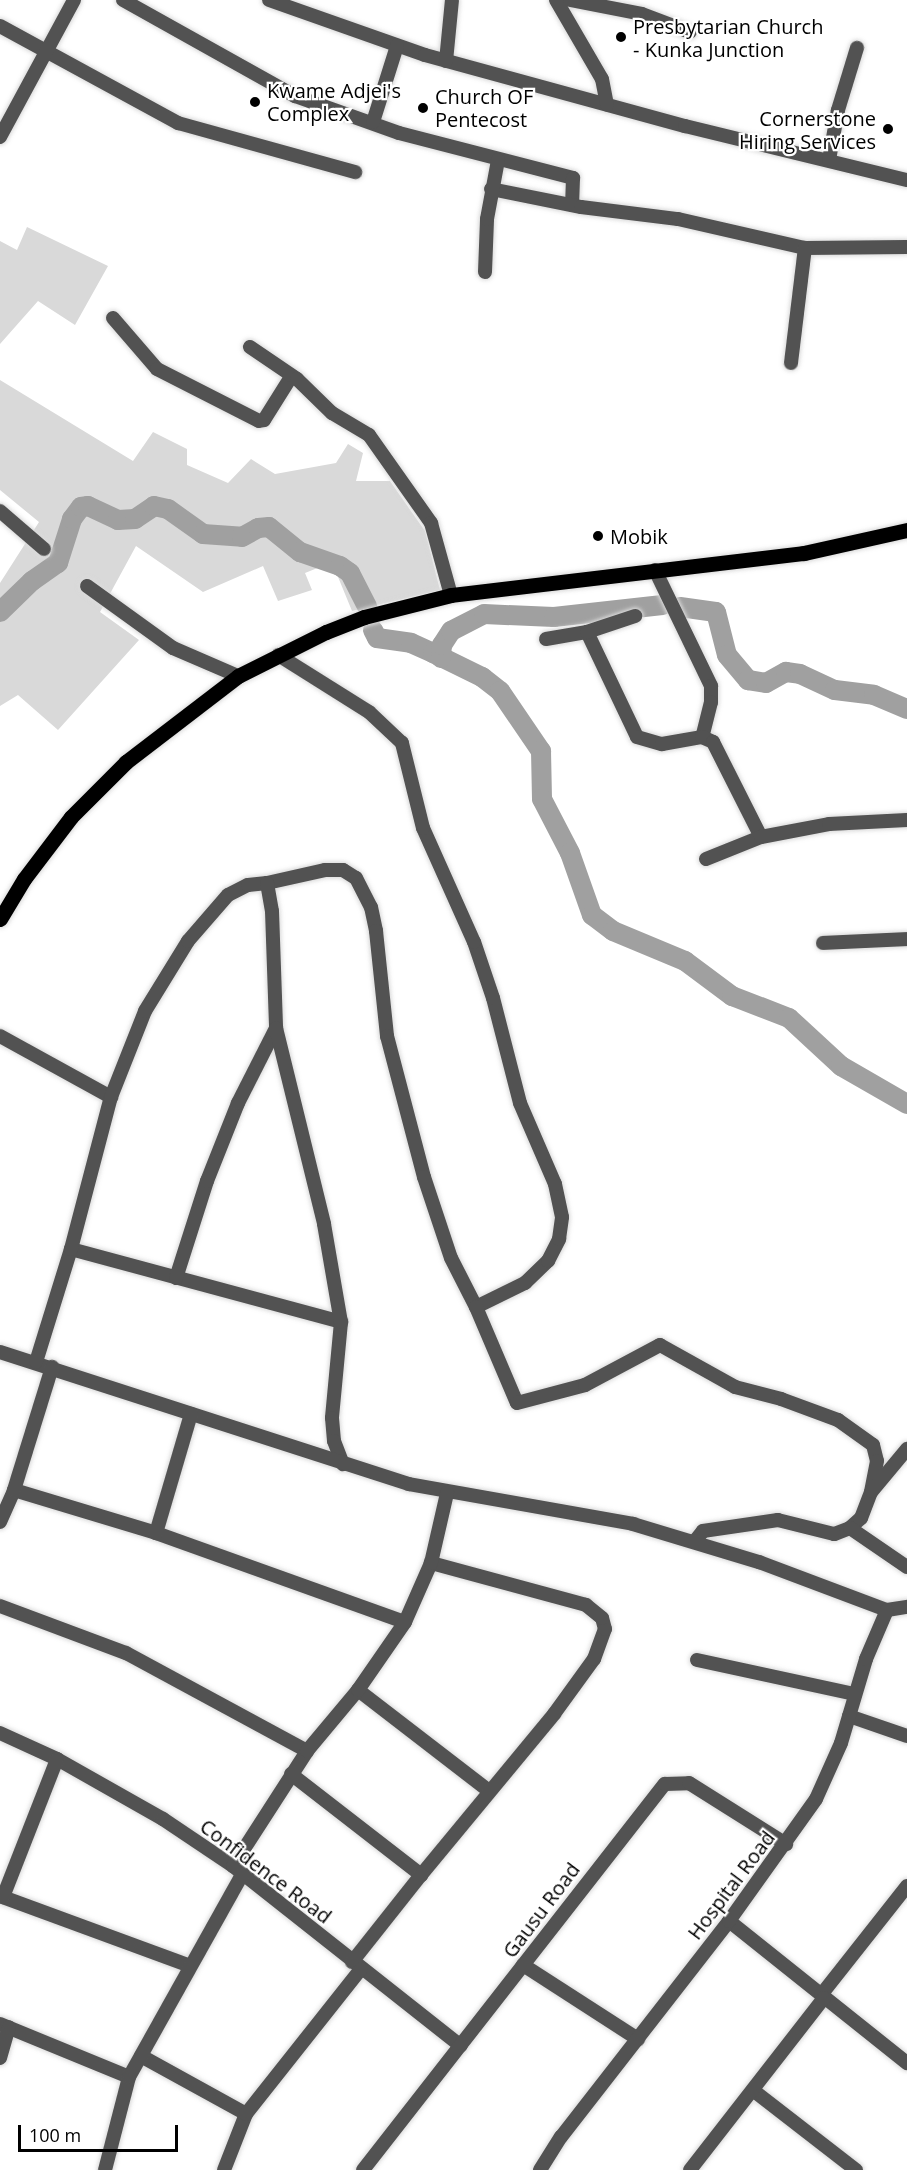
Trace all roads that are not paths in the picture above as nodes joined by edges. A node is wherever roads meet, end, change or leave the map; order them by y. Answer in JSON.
{"nodes":[{"id":1,"x":74,"y":0,"type":"edge"},
{"id":2,"x":123,"y":0,"type":"edge"},
{"id":3,"x":269,"y":0,"type":"edge"},
{"id":4,"x":452,"y":0,"type":"edge"},
{"id":5,"x":556,"y":0,"type":"edge"},
{"id":6,"x":570,"y":0,"type":"edge"},
{"id":7,"x":0,"y":26,"type":"edge"},
{"id":8,"x":690,"y":32,"type":"dead end"},
{"id":9,"x":397,"y":46,"type":"junction"},
{"id":10,"x":857,"y":48,"type":"dead end"},
{"id":11,"x":47,"y":52,"type":"junction"},
{"id":12,"x":446,"y":61,"type":"junction"},
{"id":13,"x":607,"y":105,"type":"junction"},
{"id":14,"x":373,"y":122,"type":"junction"},
{"id":15,"x":0,"y":137,"type":"edge"},
{"id":16,"x":498,"y":160,"type":"junction"},
{"id":17,"x":829,"y":160,"type":"junction"},
{"id":18,"x":354,"y":172,"type":"dead end"},
{"id":19,"x":907,"y":180,"type":"edge"},
{"id":20,"x":491,"y":189,"type":"junction"},
{"id":21,"x":572,"y":205,"type":"junction"},
{"id":22,"x":907,"y":247,"type":"edge"},
{"id":23,"x":805,"y":248,"type":"junction"},
{"id":24,"x":485,"y":272,"type":"dead end"},
{"id":25,"x":113,"y":318,"type":"dead end"},
{"id":26,"x":250,"y":347,"type":"dead end"},
{"id":27,"x":791,"y":363,"type":"dead end"},
{"id":28,"x":291,"y":377,"type":"junction"},
{"id":29,"x":0,"y":511,"type":"edge"},
{"id":30,"x":907,"y":530,"type":"edge"},
{"id":31,"x":44,"y":549,"type":"dead end"},
{"id":32,"x":655,"y":570,"type":"junction"},
{"id":33,"x":87,"y":586,"type":"dead end"},
{"id":34,"x":451,"y":595,"type":"junction"},
{"id":35,"x":635,"y":616,"type":"dead end"},
{"id":36,"x":587,"y":632,"type":"junction"},
{"id":37,"x":546,"y":639,"type":"dead end"},
{"id":38,"x":278,"y":655,"type":"junction"},
{"id":39,"x":238,"y":676,"type":"junction"},
{"id":40,"x":702,"y":737,"type":"junction"},
{"id":41,"x":907,"y":820,"type":"edge"},
{"id":42,"x":761,"y":837,"type":"junction"},
{"id":43,"x":706,"y":859,"type":"dead end"},
{"id":44,"x":267,"y":883,"type":"junction"},
{"id":45,"x":0,"y":919,"type":"edge"},
{"id":46,"x":907,"y":939,"type":"edge"},
{"id":47,"x":823,"y":943,"type":"dead end"},
{"id":48,"x":276,"y":1029,"type":"junction"},
{"id":49,"x":0,"y":1036,"type":"edge"},
{"id":50,"x":111,"y":1097,"type":"junction"},
{"id":51,"x":71,"y":1249,"type":"junction"},
{"id":52,"x":176,"y":1278,"type":"junction"},
{"id":53,"x":476,"y":1307,"type":"junction"},
{"id":54,"x":341,"y":1322,"type":"junction"},
{"id":55,"x":0,"y":1352,"type":"edge"},
{"id":56,"x":36,"y":1362,"type":"junction"},
{"id":57,"x":52,"y":1367,"type":"junction"},
{"id":58,"x":191,"y":1414,"type":"junction"},
{"id":59,"x":907,"y":1449,"type":"edge"},
{"id":60,"x":343,"y":1464,"type":"junction"},
{"id":61,"x":15,"y":1490,"type":"junction"},
{"id":62,"x":871,"y":1492,"type":"junction"},
{"id":63,"x":447,"y":1493,"type":"junction"},
{"id":64,"x":0,"y":1522,"type":"edge"},
{"id":65,"x":850,"y":1528,"type":"junction"},
{"id":66,"x":156,"y":1533,"type":"junction"},
{"id":67,"x":694,"y":1542,"type":"junction"},
{"id":68,"x":431,"y":1563,"type":"junction"},
{"id":69,"x":907,"y":1567,"type":"edge"},
{"id":70,"x":0,"y":1606,"type":"edge"},
{"id":71,"x":907,"y":1608,"type":"edge"},
{"id":72,"x":887,"y":1610,"type":"junction"},
{"id":73,"x":405,"y":1622,"type":"junction"},
{"id":74,"x":697,"y":1660,"type":"dead end"},
{"id":75,"x":358,"y":1690,"type":"junction"},
{"id":76,"x":854,"y":1694,"type":"junction"},
{"id":77,"x":849,"y":1716,"type":"junction"},
{"id":78,"x":0,"y":1732,"type":"edge"},
{"id":79,"x":907,"y":1736,"type":"edge"},
{"id":80,"x":307,"y":1751,"type":"junction"},
{"id":81,"x":57,"y":1759,"type":"junction"},
{"id":82,"x":291,"y":1774,"type":"junction"},
{"id":83,"x":488,"y":1790,"type":"junction"},
{"id":84,"x":786,"y":1844,"type":"junction"},
{"id":85,"x":237,"y":1870,"type":"junction"},
{"id":86,"x":421,"y":1875,"type":"junction"},
{"id":87,"x":907,"y":1886,"type":"edge"},
{"id":88,"x":2,"y":1896,"type":"edge"},
{"id":89,"x":729,"y":1922,"type":"junction"},
{"id":90,"x":356,"y":1965,"type":"junction"},
{"id":91,"x":523,"y":1965,"type":"junction"},
{"id":92,"x":190,"y":1966,"type":"junction"},
{"id":93,"x":822,"y":1997,"type":"junction"},
{"id":94,"x":4,"y":2026,"type":"edge"},
{"id":95,"x":638,"y":2039,"type":"junction"},
{"id":96,"x":461,"y":2046,"type":"junction"},
{"id":97,"x":141,"y":2056,"type":"junction"},
{"id":98,"x":0,"y":2058,"type":"edge"},
{"id":99,"x":907,"y":2063,"type":"edge"},
{"id":100,"x":129,"y":2077,"type":"junction"},
{"id":101,"x":754,"y":2091,"type":"junction"},
{"id":102,"x":246,"y":2114,"type":"junction"},
{"id":103,"x":105,"y":2170,"type":"edge"},
{"id":104,"x":224,"y":2170,"type":"edge"},
{"id":105,"x":363,"y":2170,"type":"edge"},
{"id":106,"x":540,"y":2170,"type":"edge"},
{"id":107,"x":690,"y":2170,"type":"edge"},
{"id":108,"x":856,"y":2170,"type":"edge"}],
"edges":[{"from":1,"to":11,"type":"street"},
{"from":2,"to":14,"type":"street"},
{"from":3,"to":9,"type":"street"},
{"from":4,"to":12,"type":"street"},
{"from":5,"to":13,"type":"street"},
{"from":6,"to":8,"type":"street"},
{"from":7,"to":11,"type":"street"},
{"from":9,"to":12,"type":"street"},
{"from":9,"to":14,"type":"street"},
{"from":10,"to":17,"type":"street"},
{"from":11,"to":15,"type":"street"},
{"from":11,"to":18,"type":"street"},
{"from":12,"to":13,"type":"street"},
{"from":13,"to":17,"type":"street"},
{"from":14,"to":16,"type":"street"},
{"from":16,"to":20,"type":"street"},
{"from":16,"to":21,"type":"street"},
{"from":17,"to":19,"type":"street"},
{"from":20,"to":21,"type":"street"},
{"from":20,"to":24,"type":"street"},
{"from":21,"to":23,"type":"street"},
{"from":22,"to":23,"type":"street"},
{"from":23,"to":27,"type":"street"},
{"from":25,"to":28,"type":"street"},
{"from":26,"to":28,"type":"street"},
{"from":28,"to":34,"type":"street"},
{"from":29,"to":31,"type":"street"},
{"from":30,"to":32,"type":"main road"},
{"from":32,"to":34,"type":"main road"},
{"from":32,"to":40,"type":"street"},
{"from":33,"to":39,"type":"street"},
{"from":34,"to":38,"type":"main road"},
{"from":35,"to":36,"type":"street"},
{"from":36,"to":37,"type":"street"},
{"from":36,"to":40,"type":"street"},
{"from":38,"to":39,"type":"main road"},
{"from":38,"to":53,"type":"street"},
{"from":39,"to":45,"type":"main road"},
{"from":40,"to":42,"type":"street"},
{"from":41,"to":42,"type":"street"},
{"from":42,"to":43,"type":"street"},
{"from":44,"to":48,"type":"street"},
{"from":44,"to":50,"type":"street"},
{"from":44,"to":53,"type":"street"},
{"from":46,"to":47,"type":"street"},
{"from":48,"to":52,"type":"street"},
{"from":48,"to":54,"type":"street"},
{"from":49,"to":50,"type":"street"},
{"from":50,"to":51,"type":"street"},
{"from":51,"to":52,"type":"street"},
{"from":51,"to":56,"type":"street"},
{"from":52,"to":54,"type":"street"},
{"from":53,"to":62,"type":"street"},
{"from":54,"to":60,"type":"street"},
{"from":55,"to":56,"type":"street"},
{"from":56,"to":57,"type":"street"},
{"from":57,"to":58,"type":"street"},
{"from":57,"to":61,"type":"street"},
{"from":58,"to":60,"type":"street"},
{"from":58,"to":66,"type":"street"},
{"from":59,"to":62,"type":"street"},
{"from":60,"to":63,"type":"street"},
{"from":61,"to":64,"type":"street"},
{"from":61,"to":66,"type":"street"},
{"from":62,"to":65,"type":"street"},
{"from":63,"to":67,"type":"street"},
{"from":63,"to":68,"type":"street"},
{"from":65,"to":67,"type":"street"},
{"from":65,"to":69,"type":"street"},
{"from":66,"to":73,"type":"street"},
{"from":67,"to":72,"type":"street"},
{"from":68,"to":73,"type":"street"},
{"from":68,"to":83,"type":"street"},
{"from":70,"to":80,"type":"street"},
{"from":71,"to":72,"type":"street"},
{"from":72,"to":76,"type":"street","name":"Hospital Road"},
{"from":73,"to":75,"type":"street"},
{"from":74,"to":76,"type":"street"},
{"from":75,"to":80,"type":"street"},
{"from":75,"to":83,"type":"street"},
{"from":76,"to":77,"type":"street","name":"Hospital Road"},
{"from":77,"to":79,"type":"street"},
{"from":77,"to":84,"type":"street","name":"Hospital Road"},
{"from":78,"to":81,"type":"street","name":"Confidence Road"},
{"from":80,"to":82,"type":"street"},
{"from":81,"to":85,"type":"street","name":"Confidence Road"},
{"from":81,"to":88,"type":"street"},
{"from":82,"to":85,"type":"street"},
{"from":82,"to":86,"type":"street"},
{"from":83,"to":86,"type":"street"},
{"from":84,"to":89,"type":"street","name":"Hospital Road"},
{"from":84,"to":91,"type":"street","name":"Gausu Road"},
{"from":85,"to":90,"type":"street","name":"Confidence Road"},
{"from":85,"to":92,"type":"street"},
{"from":86,"to":90,"type":"street"},
{"from":87,"to":93,"type":"street"},
{"from":88,"to":92,"type":"street"},
{"from":89,"to":93,"type":"street"},
{"from":89,"to":95,"type":"street","name":"Hospital Road"},
{"from":90,"to":96,"type":"street","name":"Confidence Road"},
{"from":90,"to":102,"type":"street"},
{"from":91,"to":95,"type":"street"},
{"from":91,"to":96,"type":"street","name":"Gausu Road"},
{"from":92,"to":97,"type":"street"},
{"from":93,"to":99,"type":"street"},
{"from":93,"to":101,"type":"street"},
{"from":94,"to":98,"type":"street"},
{"from":94,"to":100,"type":"street"},
{"from":95,"to":106,"type":"street","name":"Hospital Road"},
{"from":96,"to":105,"type":"street","name":"Gausu Road"},
{"from":97,"to":100,"type":"street"},
{"from":97,"to":102,"type":"street"},
{"from":100,"to":103,"type":"street"},
{"from":101,"to":107,"type":"street"},
{"from":101,"to":108,"type":"street"},
{"from":102,"to":104,"type":"street"}]}
